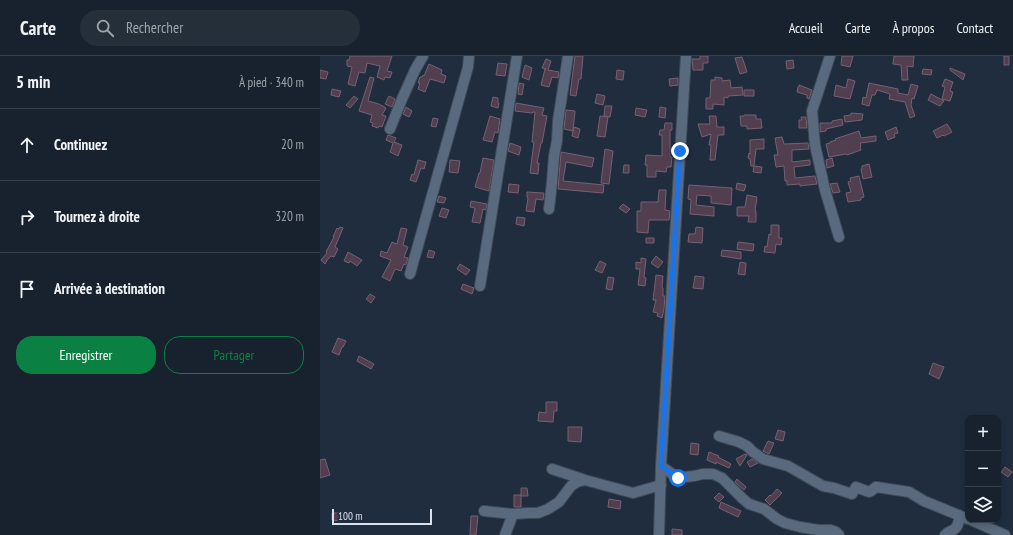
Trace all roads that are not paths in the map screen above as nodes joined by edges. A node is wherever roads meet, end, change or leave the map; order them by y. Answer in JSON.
{"nodes":[{"id":1,"x":423,"y":56,"type":"edge"},
{"id":2,"x":469,"y":56,"type":"edge"},
{"id":3,"x":517,"y":56,"type":"edge"},
{"id":4,"x":568,"y":56,"type":"edge"},
{"id":5,"x":686,"y":56,"type":"edge"},
{"id":6,"x":830,"y":56,"type":"edge"},
{"id":7,"x":390,"y":129,"type":"dead end"},
{"id":8,"x":549,"y":208,"type":"dead end"},
{"id":9,"x":839,"y":237,"type":"dead end"},
{"id":10,"x":410,"y":274,"type":"dead end"},
{"id":11,"x":480,"y":286,"type":"dead end"},
{"id":12,"x":719,"y":436,"type":"dead end"},
{"id":13,"x":661,"y":466,"type":"junction"},
{"id":14,"x":552,"y":469,"type":"dead end"},
{"id":15,"x":585,"y":480,"type":"junction"},
{"id":16,"x":661,"y":485,"type":"junction"},
{"id":17,"x":484,"y":512,"type":"dead end"},
{"id":18,"x":514,"y":514,"type":"junction"},
{"id":19,"x":964,"y":517,"type":"edge"},
{"id":20,"x":978,"y":523,"type":"edge"},
{"id":21,"x":505,"y":535,"type":"edge"},
{"id":22,"x":659,"y":535,"type":"edge"},
{"id":23,"x":839,"y":535,"type":"edge"},
{"id":24,"x":945,"y":535,"type":"edge"},
{"id":25,"x":1005,"y":535,"type":"edge"}],
"edges":[{"from":1,"to":7,"type":"street"},
{"from":2,"to":10,"type":"street"},
{"from":3,"to":11,"type":"street"},
{"from":4,"to":8,"type":"street"},
{"from":5,"to":13,"type":"street"},
{"from":6,"to":9,"type":"street"},
{"from":12,"to":19,"type":"street"},
{"from":13,"to":16,"type":"street"},
{"from":13,"to":23,"type":"street"},
{"from":14,"to":15,"type":"street"},
{"from":15,"to":16,"type":"street"},
{"from":15,"to":18,"type":"street"},
{"from":16,"to":22,"type":"street"},
{"from":17,"to":18,"type":"street"},
{"from":18,"to":21,"type":"street"},
{"from":19,"to":24,"type":"street"},
{"from":20,"to":25,"type":"street"}]}
